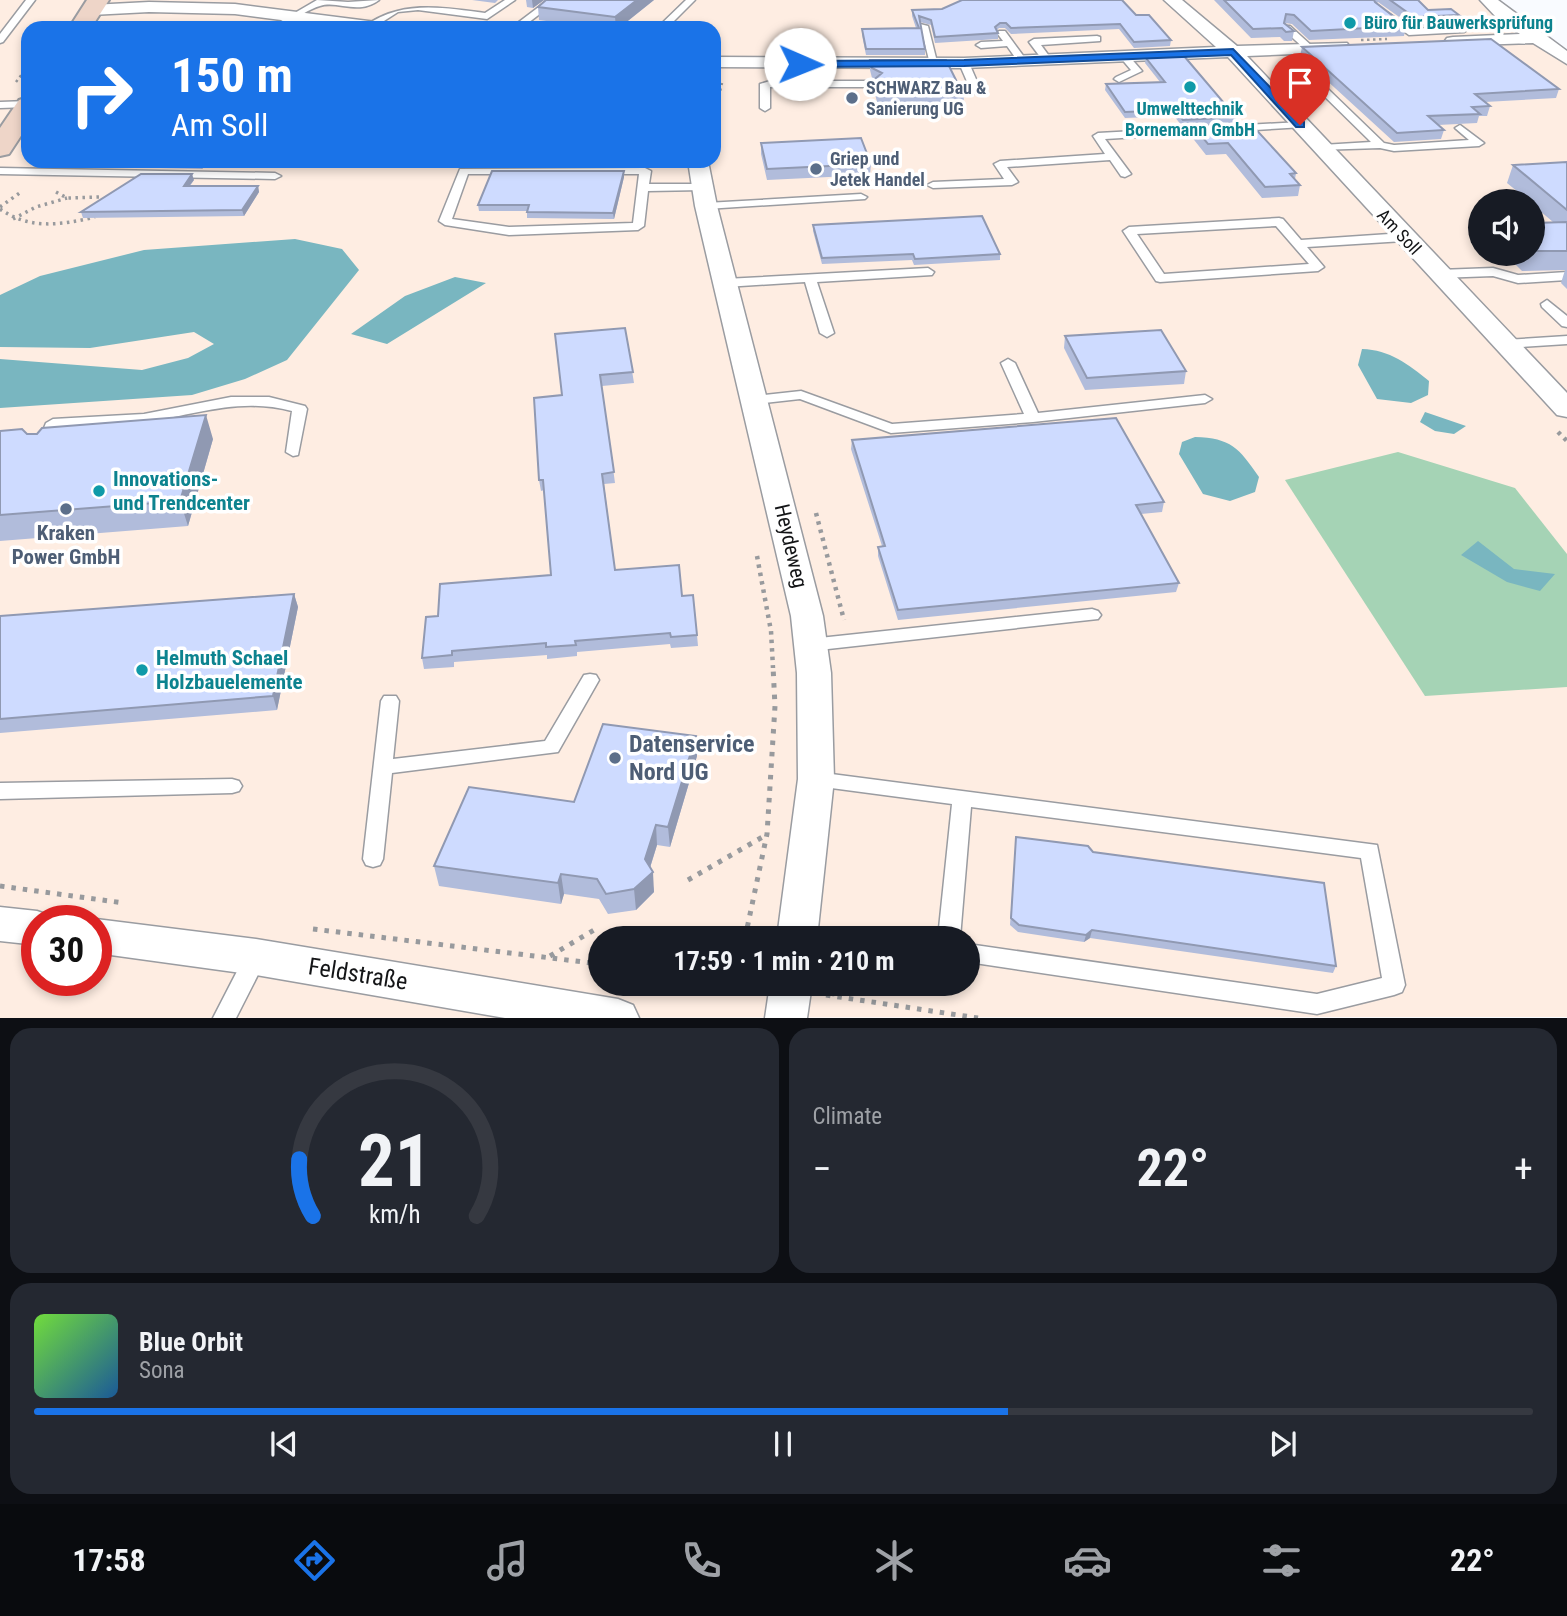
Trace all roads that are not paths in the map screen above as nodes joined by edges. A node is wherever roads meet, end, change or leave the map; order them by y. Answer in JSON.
{"nodes":[{"id":1,"x":31,"y":0,"type":"edge"},
{"id":2,"x":375,"y":0,"type":"edge"},
{"id":3,"x":511,"y":0,"type":"edge"},
{"id":4,"x":554,"y":0,"type":"edge"},
{"id":5,"x":691,"y":0,"type":"edge"},
{"id":6,"x":1172,"y":0,"type":"edge"},
{"id":7,"x":1488,"y":0,"type":"edge"},
{"id":8,"x":322,"y":1,"type":"edge"},
{"id":9,"x":1378,"y":8,"type":"edge"},
{"id":10,"x":89,"y":13,"type":"edge"},
{"id":11,"x":295,"y":16,"type":"junction"},
{"id":12,"x":286,"y":21,"type":"edge"},
{"id":13,"x":328,"y":21,"type":"edge"},
{"id":14,"x":377,"y":21,"type":"edge"},
{"id":15,"x":526,"y":21,"type":"edge"},
{"id":16,"x":669,"y":21,"type":"edge"},
{"id":17,"x":923,"y":26,"type":"edge"},
{"id":18,"x":1287,"y":29,"type":"edge"},
{"id":19,"x":1464,"y":29,"type":"dead end"},
{"id":20,"x":1426,"y":31,"type":"junction"},
{"id":21,"x":1002,"y":33,"type":"edge"},
{"id":22,"x":1537,"y":38,"type":"junction"},
{"id":23,"x":803,"y":39,"type":"dead end"},
{"id":24,"x":1097,"y":39,"type":"dead end"},
{"id":25,"x":0,"y":40,"type":"edge"},
{"id":26,"x":1009,"y":43,"type":"junction"},
{"id":27,"x":1442,"y":43,"type":"junction"},
{"id":28,"x":981,"y":45,"type":"edge"},
{"id":29,"x":1402,"y":45,"type":"edge"},
{"id":30,"x":1363,"y":46,"type":"edge"},
{"id":31,"x":1310,"y":49,"type":"junction"},
{"id":32,"x":1233,"y":52,"type":"junction"},
{"id":33,"x":1125,"y":57,"type":"junction"},
{"id":34,"x":1567,"y":59,"type":"edge"},
{"id":35,"x":1047,"y":60,"type":"junction"},
{"id":36,"x":1023,"y":61,"type":"junction"},
{"id":37,"x":721,"y":62,"type":"edge"},
{"id":38,"x":964,"y":63,"type":"junction"},
{"id":39,"x":775,"y":64,"type":"junction"},
{"id":40,"x":800,"y":64,"type":"junction"},
{"id":41,"x":935,"y":64,"type":"junction"},
{"id":42,"x":1302,"y":67,"type":"dead end"},
{"id":43,"x":1119,"y":79,"type":"dead end"},
{"id":44,"x":775,"y":84,"type":"junction"},
{"id":45,"x":874,"y":84,"type":"edge"},
{"id":46,"x":1321,"y":87,"type":"junction"},
{"id":47,"x":1267,"y":89,"type":"junction"},
{"id":48,"x":978,"y":93,"type":"dead end"},
{"id":49,"x":765,"y":108,"type":"dead end"},
{"id":50,"x":21,"y":109,"type":"edge"},
{"id":51,"x":1300,"y":125,"type":"junction"},
{"id":52,"x":1460,"y":128,"type":"edge"},
{"id":53,"x":1380,"y":145,"type":"junction"},
{"id":54,"x":0,"y":148,"type":"edge"},
{"id":55,"x":1322,"y":148,"type":"junction"},
{"id":56,"x":1113,"y":157,"type":"junction"},
{"id":57,"x":0,"y":171,"type":"edge"},
{"id":58,"x":1125,"y":174,"type":"dead end"},
{"id":59,"x":275,"y":176,"type":"dead end"},
{"id":60,"x":702,"y":185,"type":"edge"},
{"id":61,"x":933,"y":186,"type":"dead end"},
{"id":62,"x":643,"y":188,"type":"junction"},
{"id":63,"x":861,"y":197,"type":"dead end"},
{"id":64,"x":1404,"y":237,"type":"junction"},
{"id":65,"x":1298,"y":244,"type":"junction"},
{"id":66,"x":928,"y":272,"type":"dead end"},
{"id":67,"x":1439,"y":274,"type":"junction"},
{"id":68,"x":1567,"y":276,"type":"edge"},
{"id":69,"x":810,"y":278,"type":"junction"},
{"id":70,"x":725,"y":283,"type":"junction"},
{"id":71,"x":1547,"y":304,"type":"dead end"},
{"id":72,"x":1567,"y":323,"type":"edge"},
{"id":73,"x":827,"y":332,"type":"dead end"},
{"id":74,"x":1567,"y":340,"type":"edge"},
{"id":75,"x":1505,"y":344,"type":"junction"},
{"id":76,"x":1008,"y":363,"type":"dead end"},
{"id":77,"x":755,"y":400,"type":"junction"},
{"id":78,"x":1205,"y":400,"type":"dead end"},
{"id":79,"x":1567,"y":409,"type":"edge"},
{"id":80,"x":1033,"y":418,"type":"junction"},
{"id":81,"x":293,"y":452,"type":"dead end"},
{"id":82,"x":41,"y":453,"type":"edge"},
{"id":83,"x":1092,"y":615,"type":"dead end"},
{"id":84,"x":810,"y":645,"type":"junction"},
{"id":85,"x":590,"y":680,"type":"dead end"},
{"id":86,"x":390,"y":701,"type":"dead end"},
{"id":87,"x":383,"y":767,"type":"junction"},
{"id":88,"x":816,"y":779,"type":"junction"},
{"id":89,"x":232,"y":786,"type":"dead end"},
{"id":90,"x":0,"y":791,"type":"edge"},
{"id":91,"x":962,"y":798,"type":"junction"},
{"id":92,"x":373,"y":859,"type":"dead end"},
{"id":93,"x":0,"y":924,"type":"edge"},
{"id":94,"x":21,"y":926,"type":"edge"},
{"id":95,"x":798,"y":926,"type":"edge"},
{"id":96,"x":950,"y":926,"type":"edge"},
{"id":97,"x":112,"y":938,"type":"edge"},
{"id":98,"x":980,"y":955,"type":"edge"},
{"id":99,"x":256,"y":957,"type":"junction"},
{"id":100,"x":789,"y":996,"type":"edge"},
{"id":101,"x":224,"y":1017,"type":"edge"},
{"id":102,"x":618,"y":1017,"type":"edge"},
{"id":103,"x":786,"y":1017,"type":"edge"}],
"edges":[{"from":1,"to":25,"type":"lane"},
{"from":2,"to":8,"type":"lane"},
{"from":3,"to":14,"type":"lane"},
{"from":4,"to":15,"type":"lane"},
{"from":5,"to":16,"type":"lane"},
{"from":6,"to":32,"type":"street","name":"Am Soll"},
{"from":7,"to":22,"type":"street"},
{"from":8,"to":11,"type":"lane"},
{"from":9,"to":20,"type":"lane"},
{"from":10,"to":11,"type":"street"},
{"from":11,"to":12,"type":"lane"},
{"from":11,"to":13,"type":"street"},
{"from":17,"to":41,"type":"lane"},
{"from":18,"to":31,"type":"lane"},
{"from":19,"to":20,"type":"lane"},
{"from":20,"to":27,"type":"lane"},
{"from":21,"to":26,"type":"lane"},
{"from":22,"to":27,"type":"street"},
{"from":22,"to":34,"type":"street"},
{"from":23,"to":40,"type":"lane"},
{"from":24,"to":35,"type":"lane"},
{"from":26,"to":28,"type":"lane"},
{"from":26,"to":36,"type":"lane"},
{"from":27,"to":29,"type":"street"},
{"from":30,"to":31,"type":"street"},
{"from":31,"to":32,"type":"street"},
{"from":32,"to":33,"type":"street"},
{"from":32,"to":47,"type":"street","name":"Am Soll"},
{"from":33,"to":35,"type":"street"},
{"from":33,"to":43,"type":"lane"},
{"from":35,"to":36,"type":"street"},
{"from":36,"to":38,"type":"street"},
{"from":37,"to":39,"type":"street"},
{"from":38,"to":41,"type":"street"},
{"from":38,"to":48,"type":"lane"},
{"from":39,"to":40,"type":"street"},
{"from":39,"to":44,"type":"lane"},
{"from":40,"to":41,"type":"street"},
{"from":42,"to":46,"type":"lane"},
{"from":44,"to":45,"type":"lane"},
{"from":44,"to":49,"type":"lane"},
{"from":46,"to":47,"type":"lane"},
{"from":46,"to":53,"type":"lane"},
{"from":47,"to":51,"type":"street","name":"Am Soll"},
{"from":50,"to":54,"type":"street"},
{"from":51,"to":55,"type":"street","name":"Am Soll"},
{"from":51,"to":56,"type":"lane"},
{"from":52,"to":53,"type":"lane"},
{"from":53,"to":55,"type":"lane"},
{"from":55,"to":64,"type":"street","name":"Am Soll"},
{"from":56,"to":58,"type":"lane"},
{"from":56,"to":61,"type":"lane"},
{"from":57,"to":59,"type":"lane"},
{"from":60,"to":62,"type":"lane"},
{"from":60,"to":63,"type":"lane"},
{"from":60,"to":70,"type":"street","name":"Heydeweg"},
{"from":62,"to":62,"type":"lane"},
{"from":64,"to":65,"type":"lane"},
{"from":64,"to":67,"type":"street","name":"Am Soll"},
{"from":65,"to":65,"type":"lane"},
{"from":66,"to":69,"type":"lane"},
{"from":67,"to":68,"type":"lane"},
{"from":67,"to":75,"type":"street","name":"Am Soll"},
{"from":69,"to":70,"type":"lane"},
{"from":69,"to":73,"type":"lane"},
{"from":70,"to":77,"type":"street","name":"Heydeweg"},
{"from":71,"to":72,"type":"lane"},
{"from":74,"to":75,"type":"lane"},
{"from":75,"to":79,"type":"street","name":"Am Soll"},
{"from":76,"to":80,"type":"lane"},
{"from":77,"to":80,"type":"lane"},
{"from":77,"to":84,"type":"street","name":"Heydeweg"},
{"from":78,"to":80,"type":"lane"},
{"from":81,"to":82,"type":"lane"},
{"from":83,"to":84,"type":"lane"},
{"from":84,"to":88,"type":"street","name":"Heydeweg"},
{"from":85,"to":87,"type":"lane"},
{"from":86,"to":87,"type":"lane"},
{"from":87,"to":92,"type":"lane"},
{"from":88,"to":91,"type":"lane"},
{"from":88,"to":95,"type":"street","name":"Heydeweg"},
{"from":89,"to":90,"type":"lane"},
{"from":91,"to":96,"type":"lane"},
{"from":91,"to":98,"type":"lane"},
{"from":93,"to":94,"type":"street"},
{"from":97,"to":99,"type":"street","name":"Feldstraße"},
{"from":99,"to":101,"type":"lane"},
{"from":99,"to":102,"type":"street","name":"Feldstraße"},
{"from":100,"to":103,"type":"street"}]}
